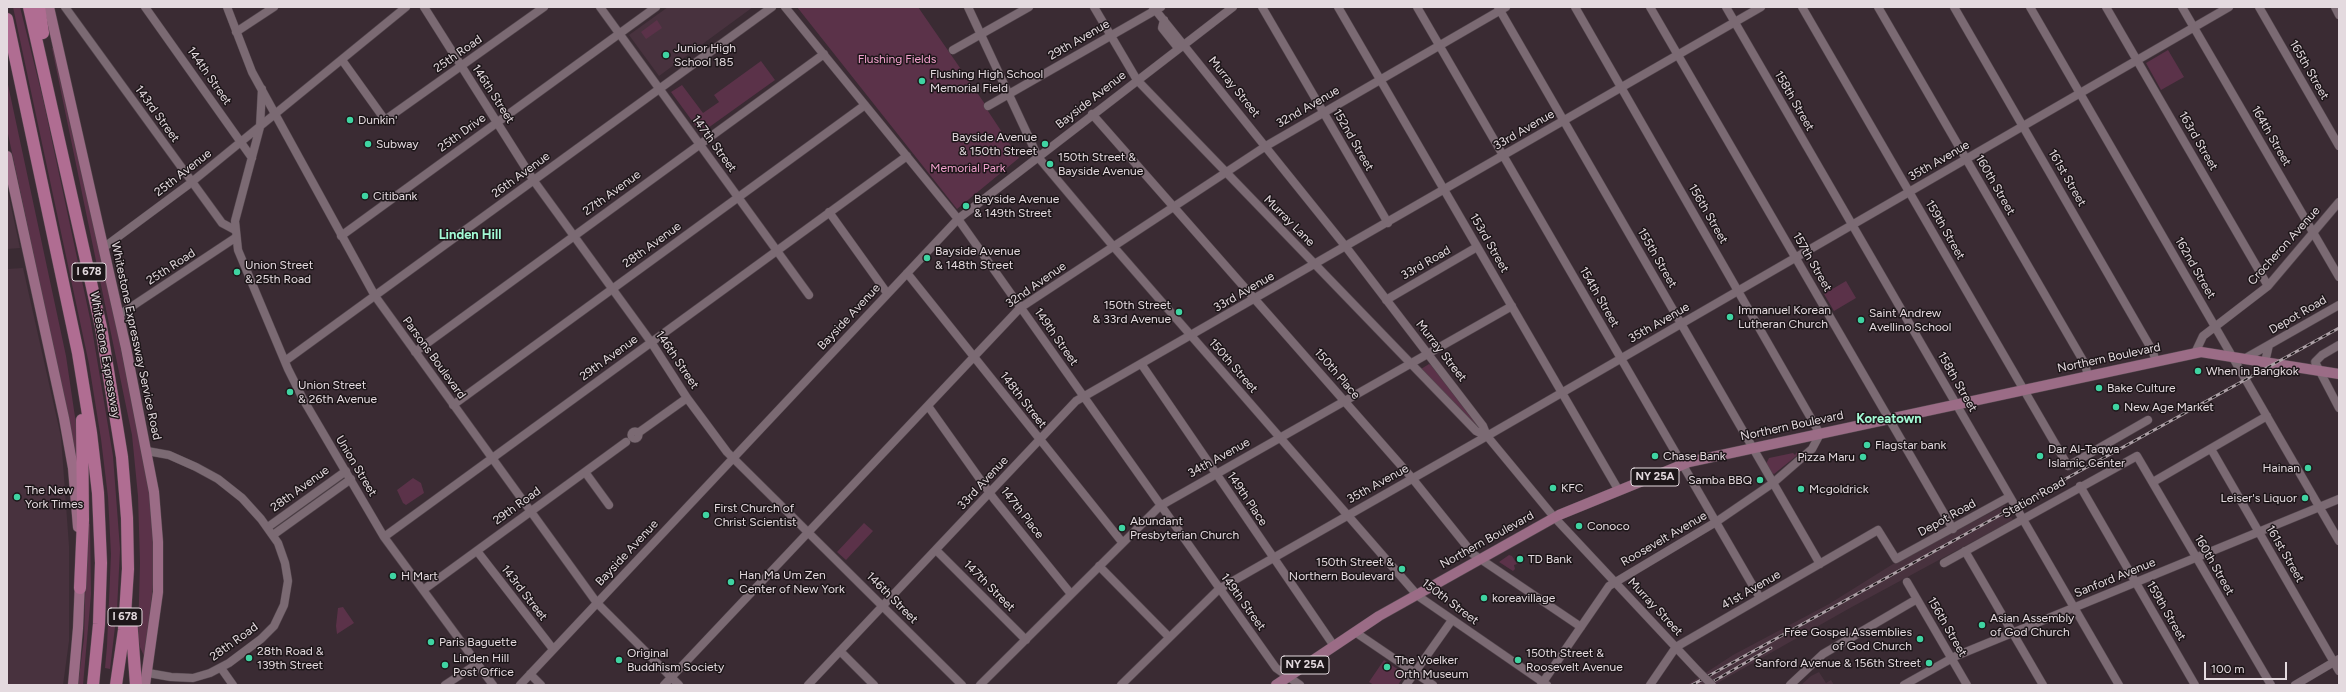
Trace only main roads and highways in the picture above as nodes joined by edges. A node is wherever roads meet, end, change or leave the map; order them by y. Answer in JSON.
{"nodes":[{"id":1,"x":30,"y":7,"type":"edge"},
{"id":2,"x":46,"y":8,"type":"edge"},
{"id":3,"x":7,"y":20,"type":"edge"},
{"id":4,"x":7,"y":52,"type":"edge"},
{"id":5,"x":7,"y":156,"type":"edge"},
{"id":6,"x":69,"y":178,"type":"junction"},
{"id":7,"x":42,"y":185,"type":"junction"},
{"id":8,"x":74,"y":333,"type":"junction"},
{"id":9,"x":2339,"y":374,"type":"edge"},
{"id":10,"x":128,"y":548,"type":"junction"},
{"id":11,"x":80,"y":588,"type":"junction"},
{"id":12,"x":74,"y":685,"type":"edge"},
{"id":13,"x":93,"y":685,"type":"edge"},
{"id":14,"x":116,"y":685,"type":"edge"},
{"id":15,"x":136,"y":685,"type":"edge"},
{"id":16,"x":145,"y":685,"type":"edge"},
{"id":17,"x":1276,"y":685,"type":"edge"}],
"edges":[{"from":1,"to":6,"type":"highway","name":"Whitestone Expressway","number":"I 678"},
{"from":2,"to":6,"type":"highway"},
{"from":2,"to":16,"type":"main road","name":"Whitestone Expressway Service Road"},
{"from":3,"to":7,"type":"highway","number":"I 678"},
{"from":4,"to":7,"type":"highway"},
{"from":5,"to":11,"type":"main road"},
{"from":6,"to":10,"type":"highway","name":"Whitestone Expressway","number":"I 678"},
{"from":7,"to":8,"type":"highway","number":"I 678"},
{"from":8,"to":11,"type":"highway"},
{"from":8,"to":13,"type":"highway","number":"I 678"},
{"from":9,"to":17,"type":"main road","name":"Northern Boulevard","number":"NY 25A"},
{"from":10,"to":14,"type":"highway","name":"Whitestone Expressway","number":"I 678"},
{"from":10,"to":15,"type":"highway"},
{"from":11,"to":12,"type":"main road"}]}
